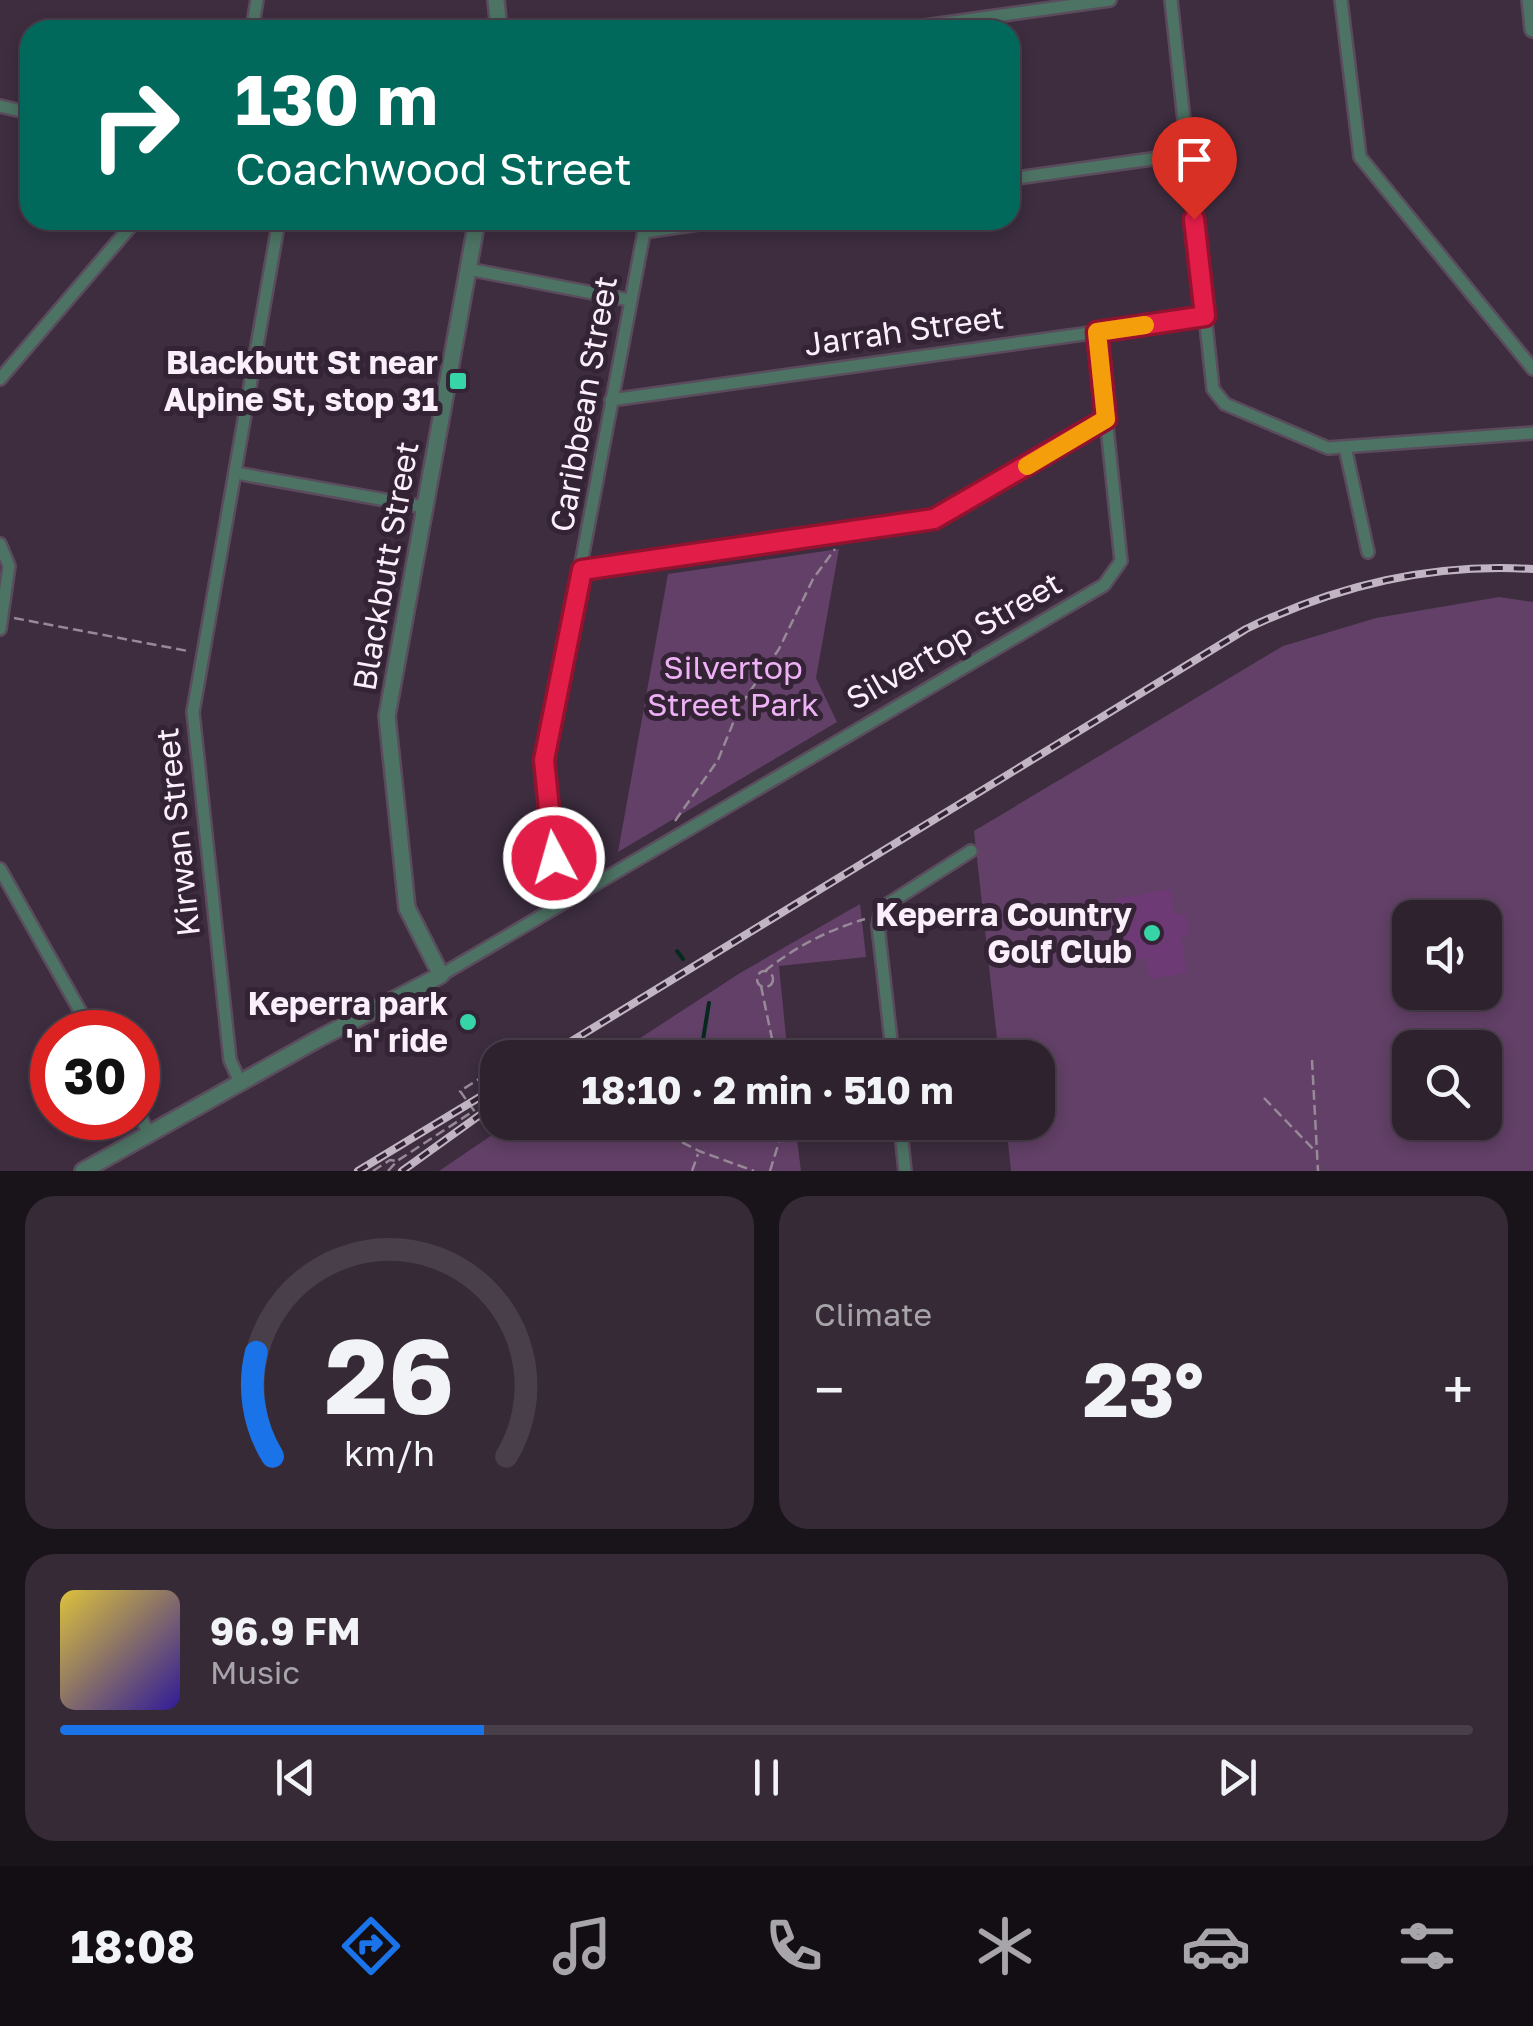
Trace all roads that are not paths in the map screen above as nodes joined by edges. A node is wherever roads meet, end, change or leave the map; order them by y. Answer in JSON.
{"nodes":[{"id":1,"x":1110,"y":0,"type":"edge"},
{"id":2,"x":1171,"y":0,"type":"edge"},
{"id":3,"x":1341,"y":0,"type":"edge"},
{"id":4,"x":1530,"y":0,"type":"edge"},
{"id":5,"x":967,"y":20,"type":"edge"},
{"id":6,"x":1533,"y":29,"type":"edge"},
{"id":7,"x":1187,"y":154,"type":"junction"},
{"id":8,"x":1020,"y":178,"type":"edge"},
{"id":9,"x":127,"y":230,"type":"edge"},
{"id":10,"x":278,"y":230,"type":"edge"},
{"id":11,"x":475,"y":230,"type":"edge"},
{"id":12,"x":658,"y":230,"type":"edge"},
{"id":13,"x":468,"y":269,"type":"junction"},
{"id":14,"x":630,"y":300,"type":"junction"},
{"id":15,"x":1205,"y":316,"type":"junction"},
{"id":16,"x":1097,"y":332,"type":"junction"},
{"id":17,"x":1533,"y":369,"type":"edge"},
{"id":18,"x":0,"y":378,"type":"edge"},
{"id":19,"x":610,"y":400,"type":"junction"},
{"id":20,"x":1106,"y":419,"type":"junction"},
{"id":21,"x":1533,"y":432,"type":"edge"},
{"id":22,"x":1345,"y":447,"type":"junction"},
{"id":23,"x":236,"y":473,"type":"junction"},
{"id":24,"x":424,"y":507,"type":"junction"},
{"id":25,"x":0,"y":544,"type":"edge"},
{"id":26,"x":1368,"y":552,"type":"dead end"},
{"id":27,"x":582,"y":570,"type":"junction"},
{"id":28,"x":0,"y":629,"type":"edge"},
{"id":29,"x":971,"y":851,"type":"dead end"},
{"id":30,"x":0,"y":869,"type":"edge"},
{"id":31,"x":559,"y":905,"type":"junction"},
{"id":32,"x":442,"y":975,"type":"junction"},
{"id":33,"x":80,"y":1010,"type":"edge"},
{"id":34,"x":891,"y":1040,"type":"edge"},
{"id":35,"x":240,"y":1082,"type":"junction"},
{"id":36,"x":160,"y":1128,"type":"edge"},
{"id":37,"x":138,"y":1140,"type":"edge"},
{"id":38,"x":902,"y":1140,"type":"edge"},
{"id":39,"x":82,"y":1171,"type":"edge"},
{"id":40,"x":905,"y":1171,"type":"edge"}],
"edges":[{"from":1,"to":5,"type":"street"},
{"from":2,"to":7,"type":"street"},
{"from":3,"to":17,"type":"street"},
{"from":4,"to":6,"type":"street"},
{"from":7,"to":8,"type":"street"},
{"from":7,"to":15,"type":"street"},
{"from":9,"to":18,"type":"street"},
{"from":10,"to":23,"type":"street","name":"Kirwan Street"},
{"from":11,"to":13,"type":"street","name":"Blackbutt Street"},
{"from":12,"to":14,"type":"street","name":"Caribbean Street"},
{"from":13,"to":14,"type":"street"},
{"from":13,"to":24,"type":"street","name":"Blackbutt Street"},
{"from":14,"to":19,"type":"street","name":"Caribbean Street"},
{"from":15,"to":16,"type":"street","name":"Jarrah Street"},
{"from":15,"to":22,"type":"street"},
{"from":16,"to":19,"type":"street","name":"Jarrah Street"},
{"from":16,"to":20,"type":"street","name":"Silvertop Street"},
{"from":19,"to":27,"type":"street","name":"Caribbean Street"},
{"from":20,"to":27,"type":"street"},
{"from":20,"to":31,"type":"street","name":"Silvertop Street"},
{"from":21,"to":22,"type":"street"},
{"from":22,"to":26,"type":"street"},
{"from":23,"to":24,"type":"street"},
{"from":23,"to":35,"type":"street","name":"Kirwan Street"},
{"from":24,"to":32,"type":"street","name":"Blackbutt Street"},
{"from":25,"to":28,"type":"street"},
{"from":27,"to":31,"type":"street","name":"Caribbean Street"},
{"from":29,"to":34,"type":"street"},
{"from":30,"to":33,"type":"street"},
{"from":31,"to":32,"type":"street","name":"Silvertop Street"},
{"from":32,"to":35,"type":"street","name":"Silvertop Street"},
{"from":35,"to":36,"type":"street"},
{"from":37,"to":39,"type":"street"},
{"from":38,"to":40,"type":"street"}]}
